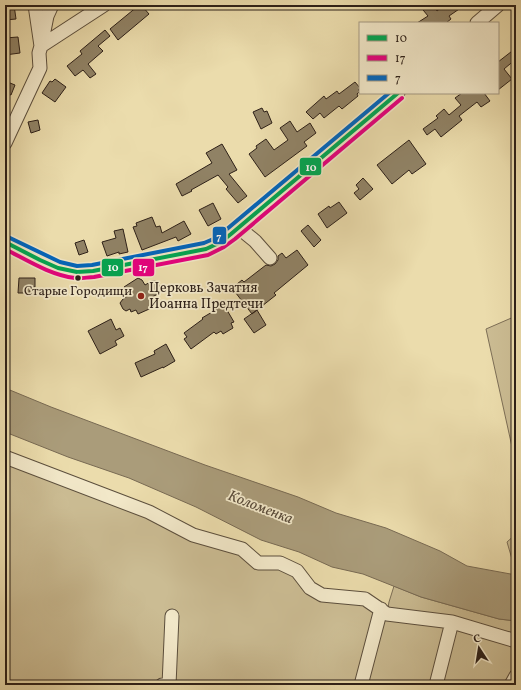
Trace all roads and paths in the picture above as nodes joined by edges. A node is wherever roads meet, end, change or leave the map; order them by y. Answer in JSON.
{"nodes":[{"id":1,"x":35,"y":5,"type":"edge"},
{"id":2,"x":52,"y":5,"type":"edge"},
{"id":3,"x":104,"y":5,"type":"edge"},
{"id":4,"x":498,"y":5,"type":"edge"},
{"id":5,"x":478,"y":22,"type":"edge"},
{"id":6,"x":41,"y":46,"type":"junction"},
{"id":7,"x":397,"y":94,"type":"edge"},
{"id":8,"x":5,"y":143,"type":"edge"},
{"id":9,"x":239,"y":228,"type":"junction"},
{"id":10,"x":5,"y":242,"type":"edge"},
{"id":11,"x":270,"y":258,"type":"dead end"},
{"id":12,"x":5,"y":457,"type":"edge"},
{"id":13,"x":381,"y":609,"type":"junction"},
{"id":14,"x":172,"y":616,"type":"dead end"},
{"id":15,"x":452,"y":622,"type":"junction"},
{"id":16,"x":516,"y":641,"type":"edge"},
{"id":17,"x":516,"y":676,"type":"edge"},
{"id":18,"x":162,"y":685,"type":"edge"},
{"id":19,"x":361,"y":685,"type":"edge"},
{"id":20,"x":436,"y":685,"type":"edge"},
{"id":21,"x":511,"y":685,"type":"edge"}],
"edges":[{"from":1,"to":6,"type":"street"},
{"from":2,"to":6,"type":"street"},
{"from":3,"to":6,"type":"street"},
{"from":4,"to":5,"type":"street"},
{"from":6,"to":8,"type":"street"},
{"from":7,"to":9,"type":"street"},
{"from":9,"to":10,"type":"street"},
{"from":9,"to":11,"type":"street"},
{"from":12,"to":13,"type":"street"},
{"from":13,"to":15,"type":"street"},
{"from":13,"to":19,"type":"street"},
{"from":14,"to":18,"type":"street"},
{"from":15,"to":16,"type":"street"},
{"from":15,"to":20,"type":"street"},
{"from":17,"to":21,"type":"street"}]}
